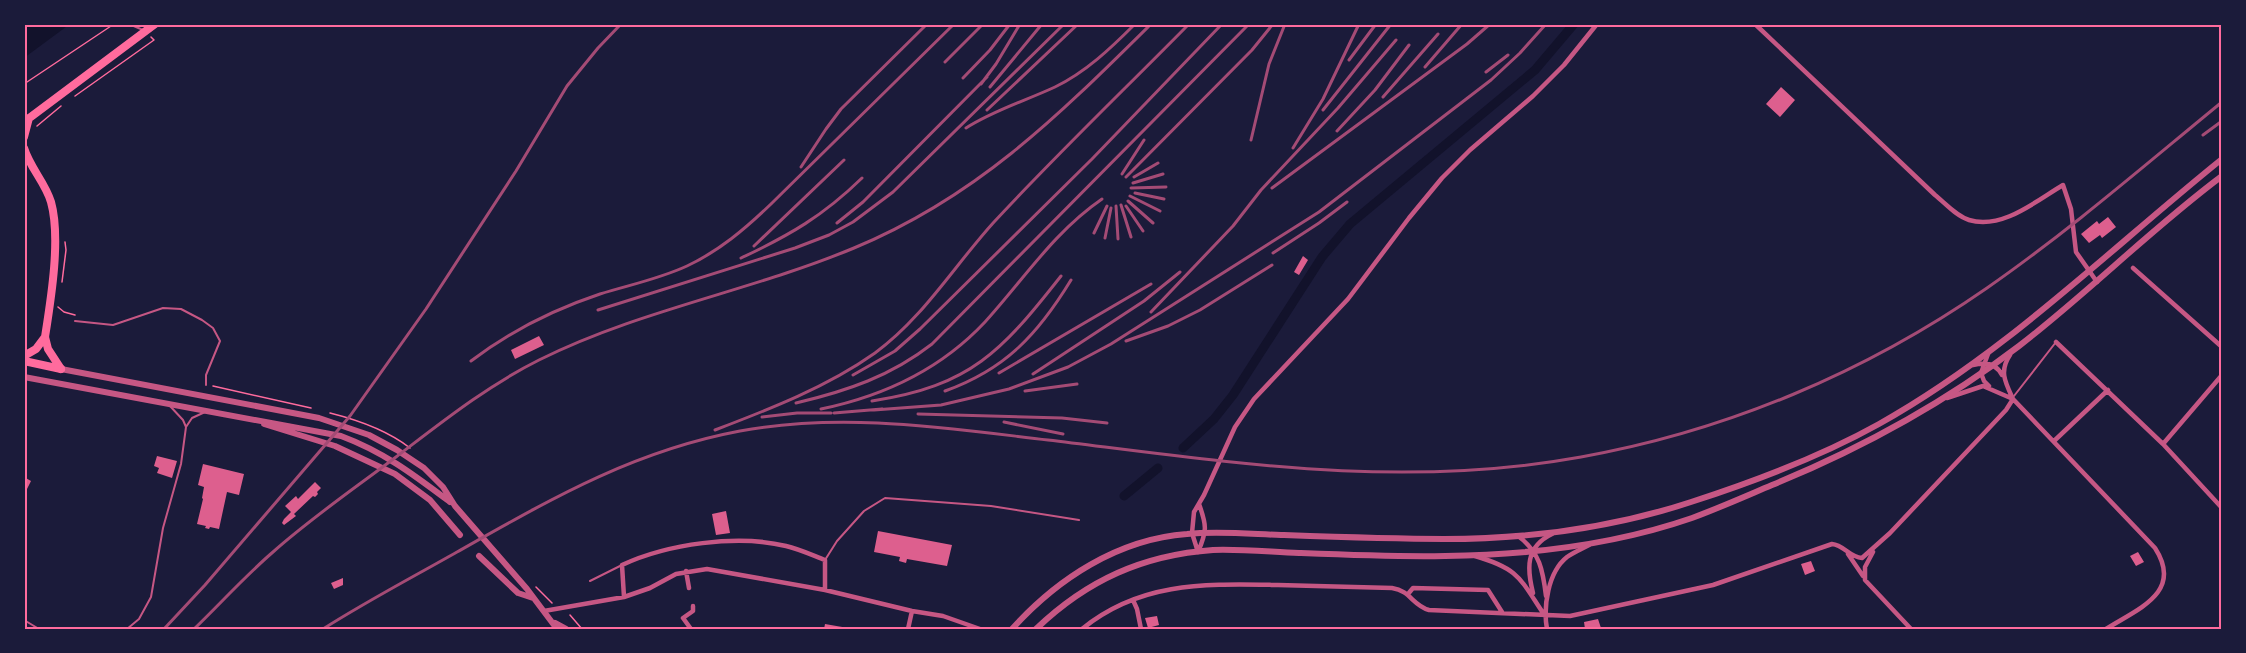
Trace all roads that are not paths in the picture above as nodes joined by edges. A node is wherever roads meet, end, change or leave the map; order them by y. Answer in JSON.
{"nodes":[{"id":1,"x":129,"y":24,"type":"edge"},
{"id":2,"x":155,"y":24,"type":"edge"},
{"id":3,"x":1597,"y":24,"type":"edge"},
{"id":4,"x":1755,"y":24,"type":"edge"},
{"id":5,"x":146,"y":32,"type":"junction"},
{"id":6,"x":26,"y":120,"type":"edge"},
{"id":7,"x":24,"y":137,"type":"edge"},
{"id":8,"x":24,"y":148,"type":"edge"},
{"id":9,"x":2222,"y":159,"type":"edge"},
{"id":10,"x":28,"y":165,"type":"edge"},
{"id":11,"x":2222,"y":176,"type":"edge"},
{"id":12,"x":2133,"y":268,"type":"dead end"},
{"id":13,"x":2088,"y":271,"type":"junction"},
{"id":14,"x":2097,"y":282,"type":"junction"},
{"id":15,"x":75,"y":321,"type":"road end"},
{"id":16,"x":45,"y":337,"type":"junction"},
{"id":17,"x":2056,"y":342,"type":"joint"},
{"id":18,"x":2018,"y":347,"type":"junction"},
{"id":19,"x":2222,"y":347,"type":"edge"},
{"id":20,"x":1989,"y":351,"type":"junction"},
{"id":21,"x":24,"y":356,"type":"edge"},
{"id":22,"x":24,"y":362,"type":"edge"},
{"id":23,"x":1983,"y":363,"type":"junction"},
{"id":24,"x":1992,"y":365,"type":"junction"},
{"id":25,"x":1966,"y":368,"type":"junction"},
{"id":26,"x":61,"y":369,"type":"junction"},
{"id":27,"x":1981,"y":373,"type":"junction"},
{"id":28,"x":2222,"y":375,"type":"edge"},
{"id":29,"x":24,"y":377,"type":"edge"},
{"id":30,"x":2003,"y":377,"type":"junction"},
{"id":31,"x":206,"y":385,"type":"road end"},
{"id":32,"x":1991,"y":388,"type":"junction"},
{"id":33,"x":2108,"y":390,"type":"junction"},
{"id":34,"x":2013,"y":399,"type":"junction"},
{"id":35,"x":1937,"y":403,"type":"junction"},
{"id":36,"x":169,"y":405,"type":"junction"},
{"id":37,"x":205,"y":412,"type":"junction"},
{"id":38,"x":261,"y":423,"type":"junction"},
{"id":39,"x":186,"y":427,"type":"junction"},
{"id":40,"x":2054,"y":441,"type":"junction"},
{"id":41,"x":2163,"y":444,"type":"junction"},
{"id":42,"x":1198,"y":504,"type":"junction"},
{"id":43,"x":455,"y":506,"type":"junction"},
{"id":44,"x":2222,"y":508,"type":"edge"},
{"id":45,"x":1079,"y":520,"type":"dead end"},
{"id":46,"x":1560,"y":531,"type":"junction"},
{"id":47,"x":1192,"y":533,"type":"junction"},
{"id":48,"x":1206,"y":533,"type":"junction"},
{"id":49,"x":460,"y":535,"type":"dead end"},
{"id":50,"x":1518,"y":536,"type":"junction"},
{"id":51,"x":1596,"y":542,"type":"junction"},
{"id":52,"x":1876,"y":547,"type":"junction"},
{"id":53,"x":1844,"y":549,"type":"junction"},
{"id":54,"x":1534,"y":550,"type":"junction"},
{"id":55,"x":1198,"y":552,"type":"junction"},
{"id":56,"x":1471,"y":555,"type":"junction"},
{"id":57,"x":479,"y":556,"type":"dead end"},
{"id":58,"x":825,"y":560,"type":"junction"},
{"id":59,"x":622,"y":565,"type":"junction"},
{"id":60,"x":686,"y":571,"type":"junction"},
{"id":61,"x":1864,"y":577,"type":"junction"},
{"id":62,"x":590,"y":581,"type":"dead end"},
{"id":63,"x":689,"y":588,"type":"dead end"},
{"id":64,"x":825,"y":590,"type":"junction"},
{"id":65,"x":1408,"y":594,"type":"junction"},
{"id":66,"x":624,"y":597,"type":"junction"},
{"id":67,"x":533,"y":598,"type":"junction"},
{"id":68,"x":1547,"y":599,"type":"junction"},
{"id":69,"x":1132,"y":600,"type":"junction"},
{"id":70,"x":1535,"y":601,"type":"junction"},
{"id":71,"x":693,"y":608,"type":"dead end"},
{"id":72,"x":544,"y":611,"type":"junction"},
{"id":73,"x":912,"y":611,"type":"junction"},
{"id":74,"x":1502,"y":612,"type":"junction"},
{"id":75,"x":1545,"y":616,"type":"junction"},
{"id":76,"x":24,"y":620,"type":"edge"},
{"id":77,"x":556,"y":627,"type":"edge"},
{"id":78,"x":39,"y":629,"type":"edge"},
{"id":79,"x":127,"y":629,"type":"edge"},
{"id":80,"x":566,"y":629,"type":"edge"},
{"id":81,"x":691,"y":629,"type":"edge"},
{"id":82,"x":908,"y":629,"type":"edge"},
{"id":83,"x":980,"y":629,"type":"edge"},
{"id":84,"x":1012,"y":629,"type":"edge"},
{"id":85,"x":1036,"y":629,"type":"edge"},
{"id":86,"x":1082,"y":629,"type":"edge"},
{"id":87,"x":1141,"y":629,"type":"edge"},
{"id":88,"x":1547,"y":629,"type":"edge"},
{"id":89,"x":1911,"y":629,"type":"edge"},
{"id":90,"x":2106,"y":629,"type":"edge"}],
"edges":[{"from":1,"to":5,"type":"lane"},
{"from":2,"to":5,"type":"highway"},
{"from":3,"to":42,"type":"street"},
{"from":4,"to":13,"type":"street"},
{"from":5,"to":6,"type":"highway"},
{"from":6,"to":7,"type":"highway"},
{"from":8,"to":10,"type":"highway"},
{"from":9,"to":13,"type":"street"},
{"from":10,"to":16,"type":"highway"},
{"from":11,"to":14,"type":"street"},
{"from":12,"to":19,"type":"street"},
{"from":13,"to":14,"type":"street"},
{"from":13,"to":20,"type":"street"},
{"from":14,"to":18,"type":"street"},
{"from":15,"to":31,"type":"lane"},
{"from":16,"to":21,"type":"highway"},
{"from":16,"to":26,"type":"highway"},
{"from":17,"to":33,"type":"street"},
{"from":17,"to":34,"type":"lane"},
{"from":18,"to":24,"type":"street"},
{"from":18,"to":30,"type":"street"},
{"from":20,"to":23,"type":"street"},
{"from":20,"to":25,"type":"street"},
{"from":22,"to":26,"type":"main road"},
{"from":23,"to":24,"type":"street"},
{"from":23,"to":25,"type":"street"},
{"from":23,"to":27,"type":"street"},
{"from":24,"to":27,"type":"street"},
{"from":24,"to":30,"type":"street"},
{"from":25,"to":46,"type":"street"},
{"from":26,"to":43,"type":"street"},
{"from":27,"to":32,"type":"street"},
{"from":27,"to":35,"type":"street"},
{"from":28,"to":41,"type":"street"},
{"from":29,"to":36,"type":"street"},
{"from":30,"to":34,"type":"street"},
{"from":32,"to":34,"type":"street"},
{"from":32,"to":35,"type":"street"},
{"from":33,"to":40,"type":"street"},
{"from":33,"to":41,"type":"street"},
{"from":34,"to":40,"type":"street"},
{"from":34,"to":52,"type":"street"},
{"from":35,"to":51,"type":"street"},
{"from":36,"to":37,"type":"street"},
{"from":36,"to":39,"type":"lane"},
{"from":37,"to":38,"type":"street"},
{"from":37,"to":39,"type":"lane"},
{"from":38,"to":43,"type":"street"},
{"from":38,"to":49,"type":"street"},
{"from":39,"to":79,"type":"lane"},
{"from":40,"to":90,"type":"street"},
{"from":41,"to":44,"type":"street"},
{"from":42,"to":47,"type":"street"},
{"from":42,"to":48,"type":"street"},
{"from":43,"to":67,"type":"street"},
{"from":45,"to":58,"type":"lane"},
{"from":46,"to":50,"type":"street"},
{"from":46,"to":54,"type":"street"},
{"from":47,"to":48,"type":"street"},
{"from":47,"to":55,"type":"street"},
{"from":47,"to":84,"type":"street"},
{"from":48,"to":50,"type":"street"},
{"from":48,"to":55,"type":"street"},
{"from":50,"to":54,"type":"street"},
{"from":51,"to":54,"type":"street"},
{"from":51,"to":68,"type":"street"},
{"from":52,"to":53,"type":"street"},
{"from":52,"to":61,"type":"street"},
{"from":53,"to":61,"type":"street"},
{"from":53,"to":75,"type":"street"},
{"from":54,"to":56,"type":"street"},
{"from":54,"to":68,"type":"street"},
{"from":54,"to":70,"type":"street"},
{"from":55,"to":56,"type":"street"},
{"from":55,"to":85,"type":"street"},
{"from":56,"to":70,"type":"street"},
{"from":57,"to":67,"type":"street"},
{"from":58,"to":59,"type":"street"},
{"from":58,"to":64,"type":"street"},
{"from":59,"to":62,"type":"lane"},
{"from":59,"to":66,"type":"street"},
{"from":60,"to":63,"type":"street"},
{"from":60,"to":64,"type":"street"},
{"from":60,"to":66,"type":"street"},
{"from":61,"to":89,"type":"street"},
{"from":64,"to":73,"type":"street"},
{"from":65,"to":69,"type":"street"},
{"from":65,"to":74,"type":"street"},
{"from":65,"to":74,"type":"street"},
{"from":66,"to":72,"type":"street"},
{"from":67,"to":72,"type":"street"},
{"from":68,"to":75,"type":"street"},
{"from":69,"to":86,"type":"street"},
{"from":69,"to":87,"type":"street"},
{"from":70,"to":75,"type":"street"},
{"from":71,"to":81,"type":"street"},
{"from":72,"to":77,"type":"street"},
{"from":73,"to":82,"type":"street"},
{"from":73,"to":83,"type":"street"},
{"from":74,"to":75,"type":"street"},
{"from":75,"to":88,"type":"street"},
{"from":76,"to":78,"type":"lane"},
{"from":77,"to":80,"type":"street"}]}
